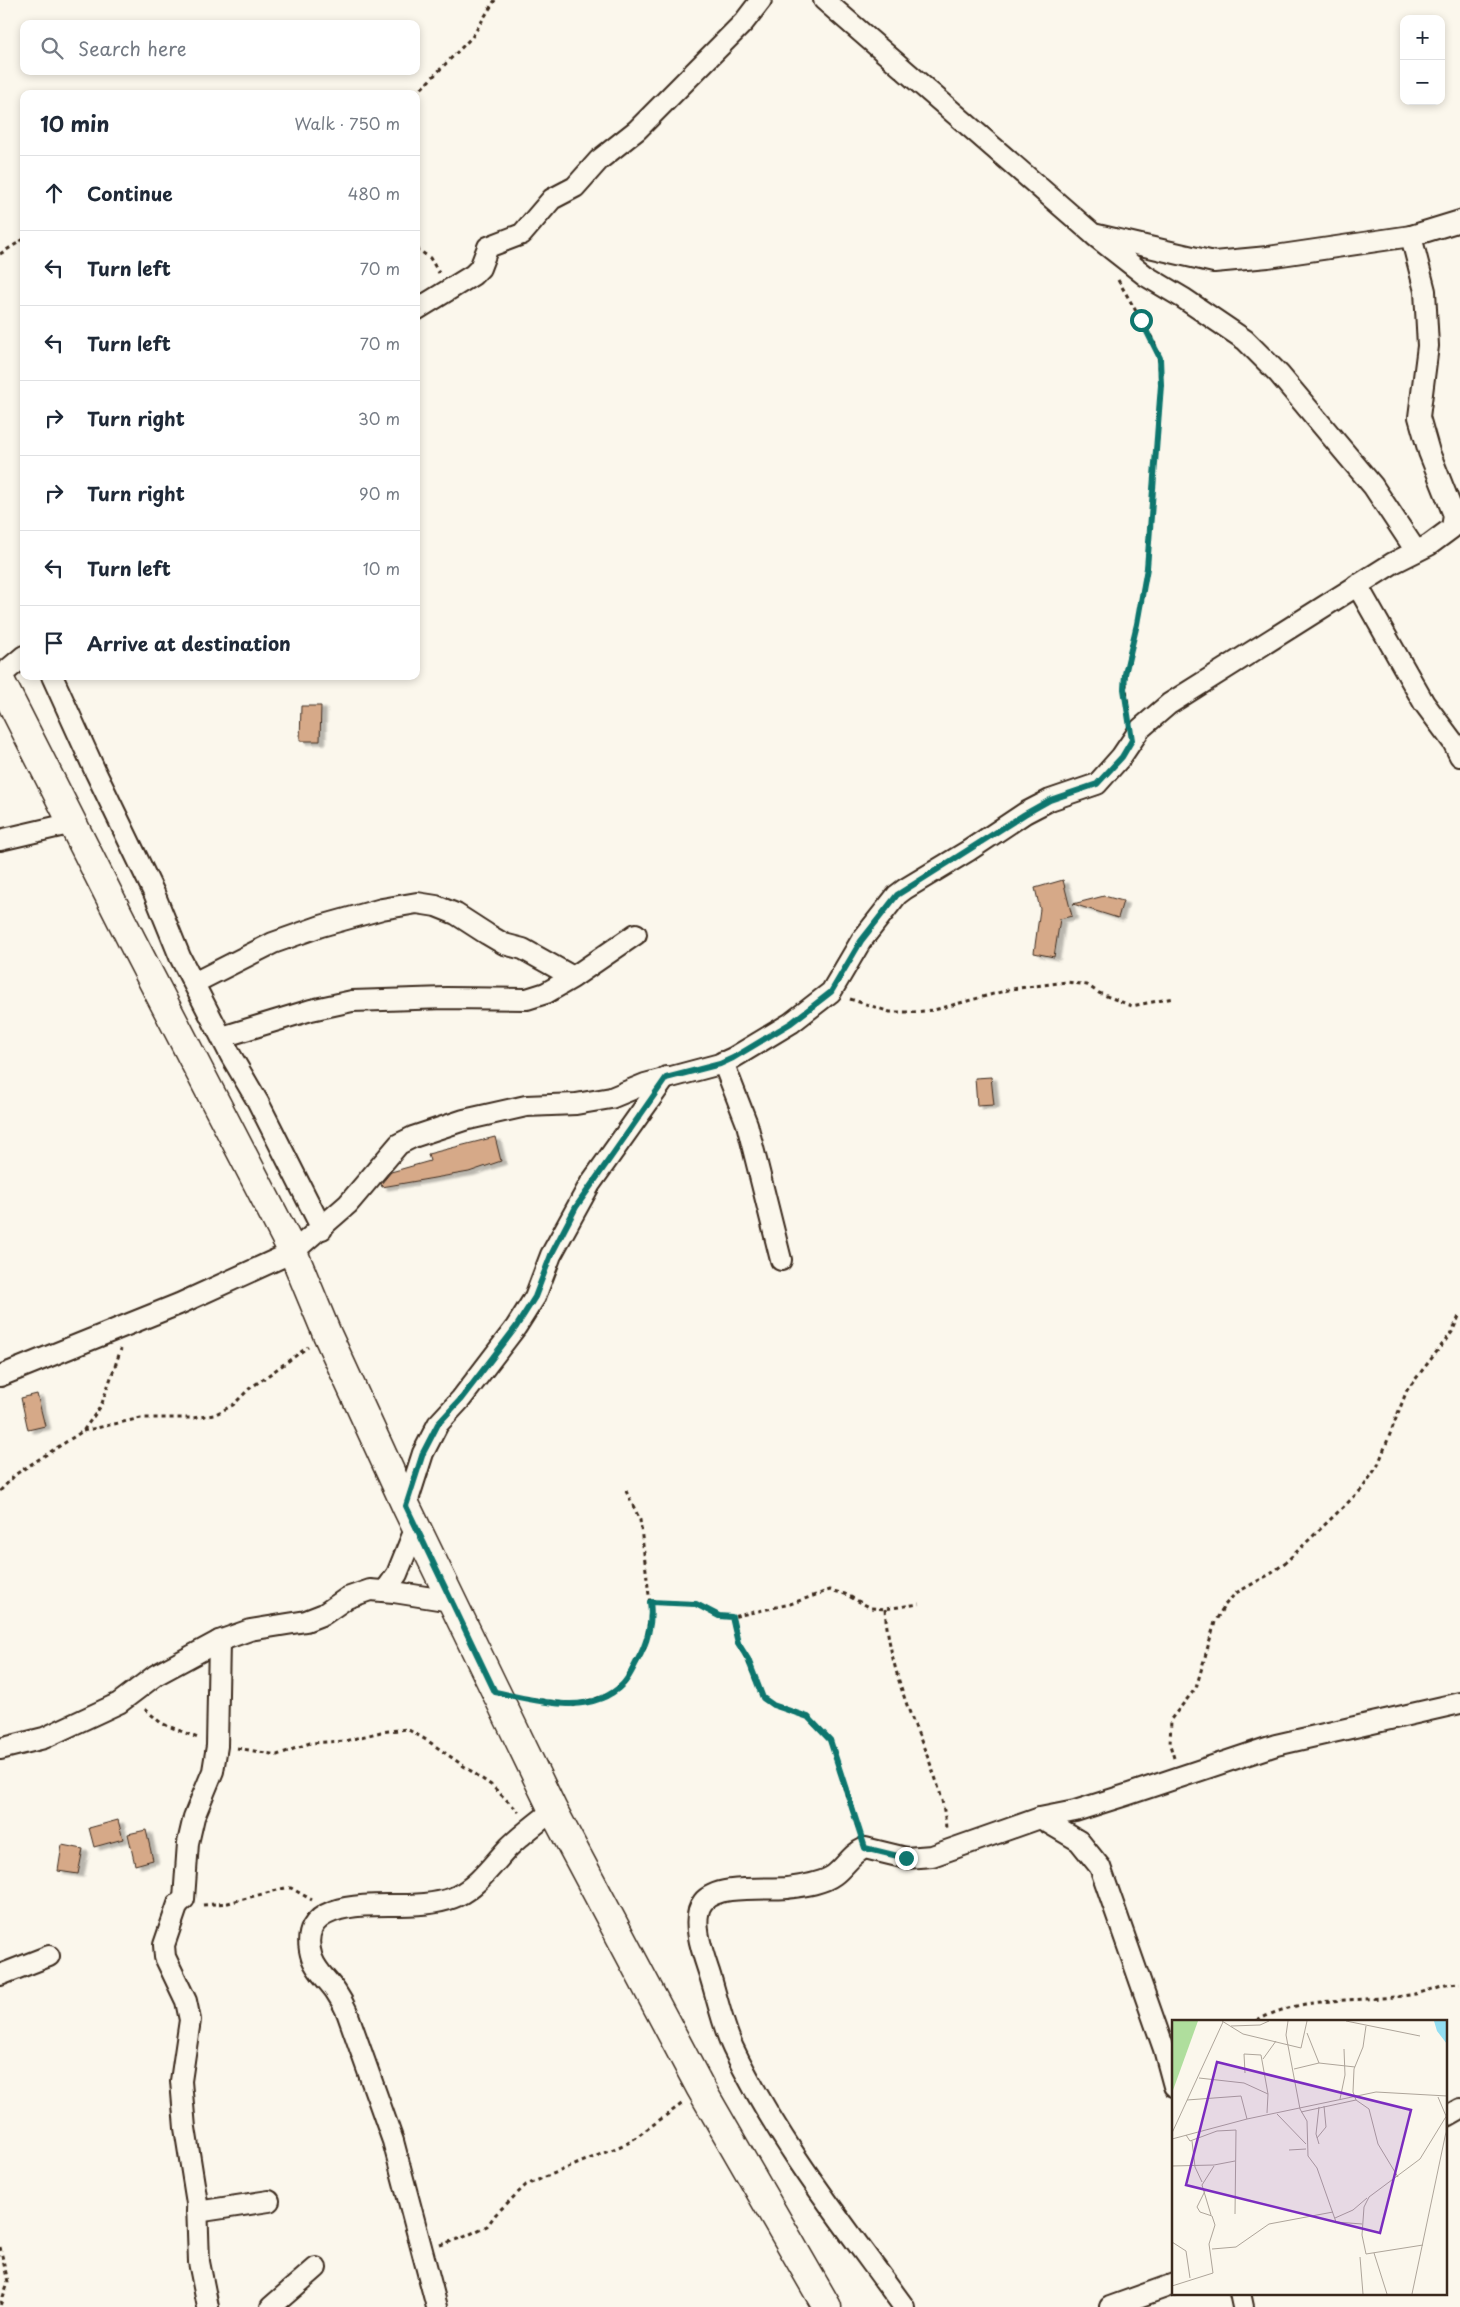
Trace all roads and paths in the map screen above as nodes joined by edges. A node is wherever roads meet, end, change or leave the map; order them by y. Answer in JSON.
{"nodes":[{"id":1,"x":495,"y":0,"type":"edge"},
{"id":2,"x":761,"y":0,"type":"edge"},
{"id":3,"x":824,"y":0,"type":"edge"},
{"id":4,"x":420,"y":90,"type":"edge"},
{"id":5,"x":1460,"y":222,"type":"edge"},
{"id":6,"x":1093,"y":234,"type":"junction"},
{"id":7,"x":1410,"y":236,"type":"junction"},
{"id":8,"x":20,"y":242,"type":"edge"},
{"id":9,"x":420,"y":251,"type":"edge"},
{"id":10,"x":0,"y":254,"type":"edge"},
{"id":11,"x":1116,"y":278,"type":"dead end"},
{"id":12,"x":439,"y":297,"type":"junction"},
{"id":13,"x":420,"y":308,"type":"edge"},
{"id":14,"x":1420,"y":550,"type":"junction"},
{"id":15,"x":1357,"y":585,"type":"junction"},
{"id":16,"x":20,"y":659,"type":"edge"},
{"id":17,"x":0,"y":676,"type":"edge"},
{"id":18,"x":0,"y":680,"type":"edge"},
{"id":19,"x":54,"y":680,"type":"edge"},
{"id":20,"x":1132,"y":740,"type":"junction"},
{"id":21,"x":1460,"y":756,"type":"edge"},
{"id":22,"x":73,"y":823,"type":"junction"},
{"id":23,"x":0,"y":840,"type":"edge"},
{"id":24,"x":636,"y":934,"type":"dead end"},
{"id":25,"x":573,"y":977,"type":"junction"},
{"id":26,"x":194,"y":983,"type":"junction"},
{"id":27,"x":831,"y":992,"type":"junction"},
{"id":28,"x":1173,"y":998,"type":"dead end"},
{"id":29,"x":222,"y":1037,"type":"junction"},
{"id":30,"x":723,"y":1062,"type":"junction"},
{"id":31,"x":666,"y":1078,"type":"junction"},
{"id":32,"x":322,"y":1228,"type":"junction"},
{"id":33,"x":293,"y":1252,"type":"junction"},
{"id":34,"x":781,"y":1260,"type":"dead end"},
{"id":35,"x":1460,"y":1314,"type":"edge"},
{"id":36,"x":127,"y":1324,"type":"junction"},
{"id":37,"x":328,"y":1334,"type":"junction"},
{"id":38,"x":0,"y":1376,"type":"edge"},
{"id":39,"x":83,"y":1431,"type":"junction"},
{"id":40,"x":625,"y":1489,"type":"dead end"},
{"id":41,"x":0,"y":1491,"type":"edge"},
{"id":42,"x":411,"y":1516,"type":"junction"},
{"id":43,"x":385,"y":1591,"type":"junction"},
{"id":44,"x":451,"y":1601,"type":"junction"},
{"id":45,"x":650,"y":1602,"type":"junction"},
{"id":46,"x":919,"y":1604,"type":"dead end"},
{"id":47,"x":885,"y":1609,"type":"junction"},
{"id":48,"x":732,"y":1617,"type":"junction"},
{"id":49,"x":218,"y":1641,"type":"junction"},
{"id":50,"x":495,"y":1692,"type":"junction"},
{"id":51,"x":127,"y":1696,"type":"junction"},
{"id":52,"x":1460,"y":1702,"type":"edge"},
{"id":53,"x":218,"y":1746,"type":"junction"},
{"id":54,"x":0,"y":1749,"type":"edge"},
{"id":55,"x":1181,"y":1777,"type":"junction"},
{"id":56,"x":544,"y":1818,"type":"junction"},
{"id":57,"x":1040,"y":1818,"type":"junction"},
{"id":58,"x":865,"y":1848,"type":"junction"},
{"id":59,"x":943,"y":1853,"type":"junction"},
{"id":60,"x":178,"y":1904,"type":"junction"},
{"id":61,"x":332,"y":1911,"type":"junction"},
{"id":62,"x":49,"y":1956,"type":"dead end"},
{"id":63,"x":0,"y":1975,"type":"edge"},
{"id":64,"x":1460,"y":1983,"type":"edge"},
{"id":65,"x":1259,"y":2020,"type":"edge"},
{"id":66,"x":1169,"y":2049,"type":"edge"},
{"id":67,"x":1172,"y":2071,"type":"edge"},
{"id":68,"x":700,"y":2087,"type":"junction"},
{"id":69,"x":1460,"y":2109,"type":"edge"},
{"id":70,"x":1448,"y":2116,"type":"edge"},
{"id":71,"x":269,"y":2201,"type":"dead end"},
{"id":72,"x":197,"y":2212,"type":"junction"},
{"id":73,"x":0,"y":2247,"type":"edge"},
{"id":74,"x":421,"y":2248,"type":"junction"},
{"id":75,"x":316,"y":2268,"type":"dead end"},
{"id":76,"x":1172,"y":2285,"type":"edge"},
{"id":77,"x":1240,"y":2294,"type":"edge"},
{"id":78,"x":0,"y":2306,"type":"edge"},
{"id":79,"x":208,"y":2307,"type":"edge"},
{"id":80,"x":271,"y":2307,"type":"edge"},
{"id":81,"x":437,"y":2307,"type":"edge"},
{"id":82,"x":827,"y":2307,"type":"edge"},
{"id":83,"x":904,"y":2307,"type":"edge"},
{"id":84,"x":1110,"y":2307,"type":"edge"},
{"id":85,"x":1244,"y":2307,"type":"edge"}],
"edges":[{"from":1,"to":4,"type":"path"},
{"from":2,"to":12,"type":"street"},
{"from":3,"to":6,"type":"street"},
{"from":5,"to":7,"type":"street"},
{"from":6,"to":7,"type":"street"},
{"from":6,"to":14,"type":"street"},
{"from":7,"to":14,"type":"street"},
{"from":8,"to":10,"type":"path"},
{"from":9,"to":12,"type":"path"},
{"from":11,"to":20,"type":"path"},
{"from":12,"to":13,"type":"street"},
{"from":14,"to":15,"type":"street"},
{"from":15,"to":20,"type":"street"},
{"from":15,"to":21,"type":"street"},
{"from":16,"to":17,"type":"street"},
{"from":18,"to":22,"type":"main road"},
{"from":19,"to":26,"type":"street"},
{"from":20,"to":27,"type":"street"},
{"from":22,"to":23,"type":"street"},
{"from":22,"to":33,"type":"main road"},
{"from":24,"to":25,"type":"street"},
{"from":25,"to":26,"type":"street"},
{"from":25,"to":29,"type":"street"},
{"from":26,"to":29,"type":"street"},
{"from":27,"to":28,"type":"path"},
{"from":27,"to":30,"type":"street"},
{"from":29,"to":32,"type":"street"},
{"from":30,"to":31,"type":"street"},
{"from":30,"to":34,"type":"street"},
{"from":31,"to":32,"type":"street"},
{"from":31,"to":42,"type":"street"},
{"from":32,"to":33,"type":"street"},
{"from":33,"to":36,"type":"street"},
{"from":33,"to":37,"type":"main road"},
{"from":35,"to":55,"type":"path"},
{"from":36,"to":38,"type":"street"},
{"from":36,"to":39,"type":"path"},
{"from":37,"to":39,"type":"path"},
{"from":37,"to":42,"type":"main road"},
{"from":39,"to":41,"type":"path"},
{"from":40,"to":45,"type":"path"},
{"from":42,"to":43,"type":"street"},
{"from":42,"to":44,"type":"main road"},
{"from":43,"to":44,"type":"street"},
{"from":43,"to":49,"type":"street"},
{"from":44,"to":50,"type":"main road"},
{"from":45,"to":48,"type":"path"},
{"from":45,"to":50,"type":"path"},
{"from":46,"to":47,"type":"path"},
{"from":47,"to":48,"type":"path"},
{"from":47,"to":59,"type":"path"},
{"from":48,"to":58,"type":"path"},
{"from":49,"to":51,"type":"street"},
{"from":49,"to":53,"type":"street"},
{"from":50,"to":56,"type":"main road"},
{"from":51,"to":53,"type":"path"},
{"from":51,"to":54,"type":"street"},
{"from":52,"to":55,"type":"street"},
{"from":53,"to":56,"type":"path"},
{"from":53,"to":60,"type":"street"},
{"from":55,"to":57,"type":"street"},
{"from":56,"to":61,"type":"street"},
{"from":56,"to":68,"type":"main road"},
{"from":57,"to":59,"type":"street"},
{"from":57,"to":66,"type":"street"},
{"from":58,"to":59,"type":"street"},
{"from":58,"to":83,"type":"street"},
{"from":60,"to":61,"type":"path"},
{"from":60,"to":72,"type":"street"},
{"from":61,"to":74,"type":"street"},
{"from":62,"to":63,"type":"street"},
{"from":64,"to":65,"type":"path"},
{"from":66,"to":67,"type":"street"},
{"from":68,"to":74,"type":"path"},
{"from":68,"to":82,"type":"main road"},
{"from":69,"to":70,"type":"street"},
{"from":71,"to":72,"type":"street"},
{"from":72,"to":79,"type":"street"},
{"from":73,"to":78,"type":"path"},
{"from":74,"to":81,"type":"street"},
{"from":75,"to":80,"type":"street"},
{"from":76,"to":84,"type":"street"},
{"from":77,"to":85,"type":"street"}]}
